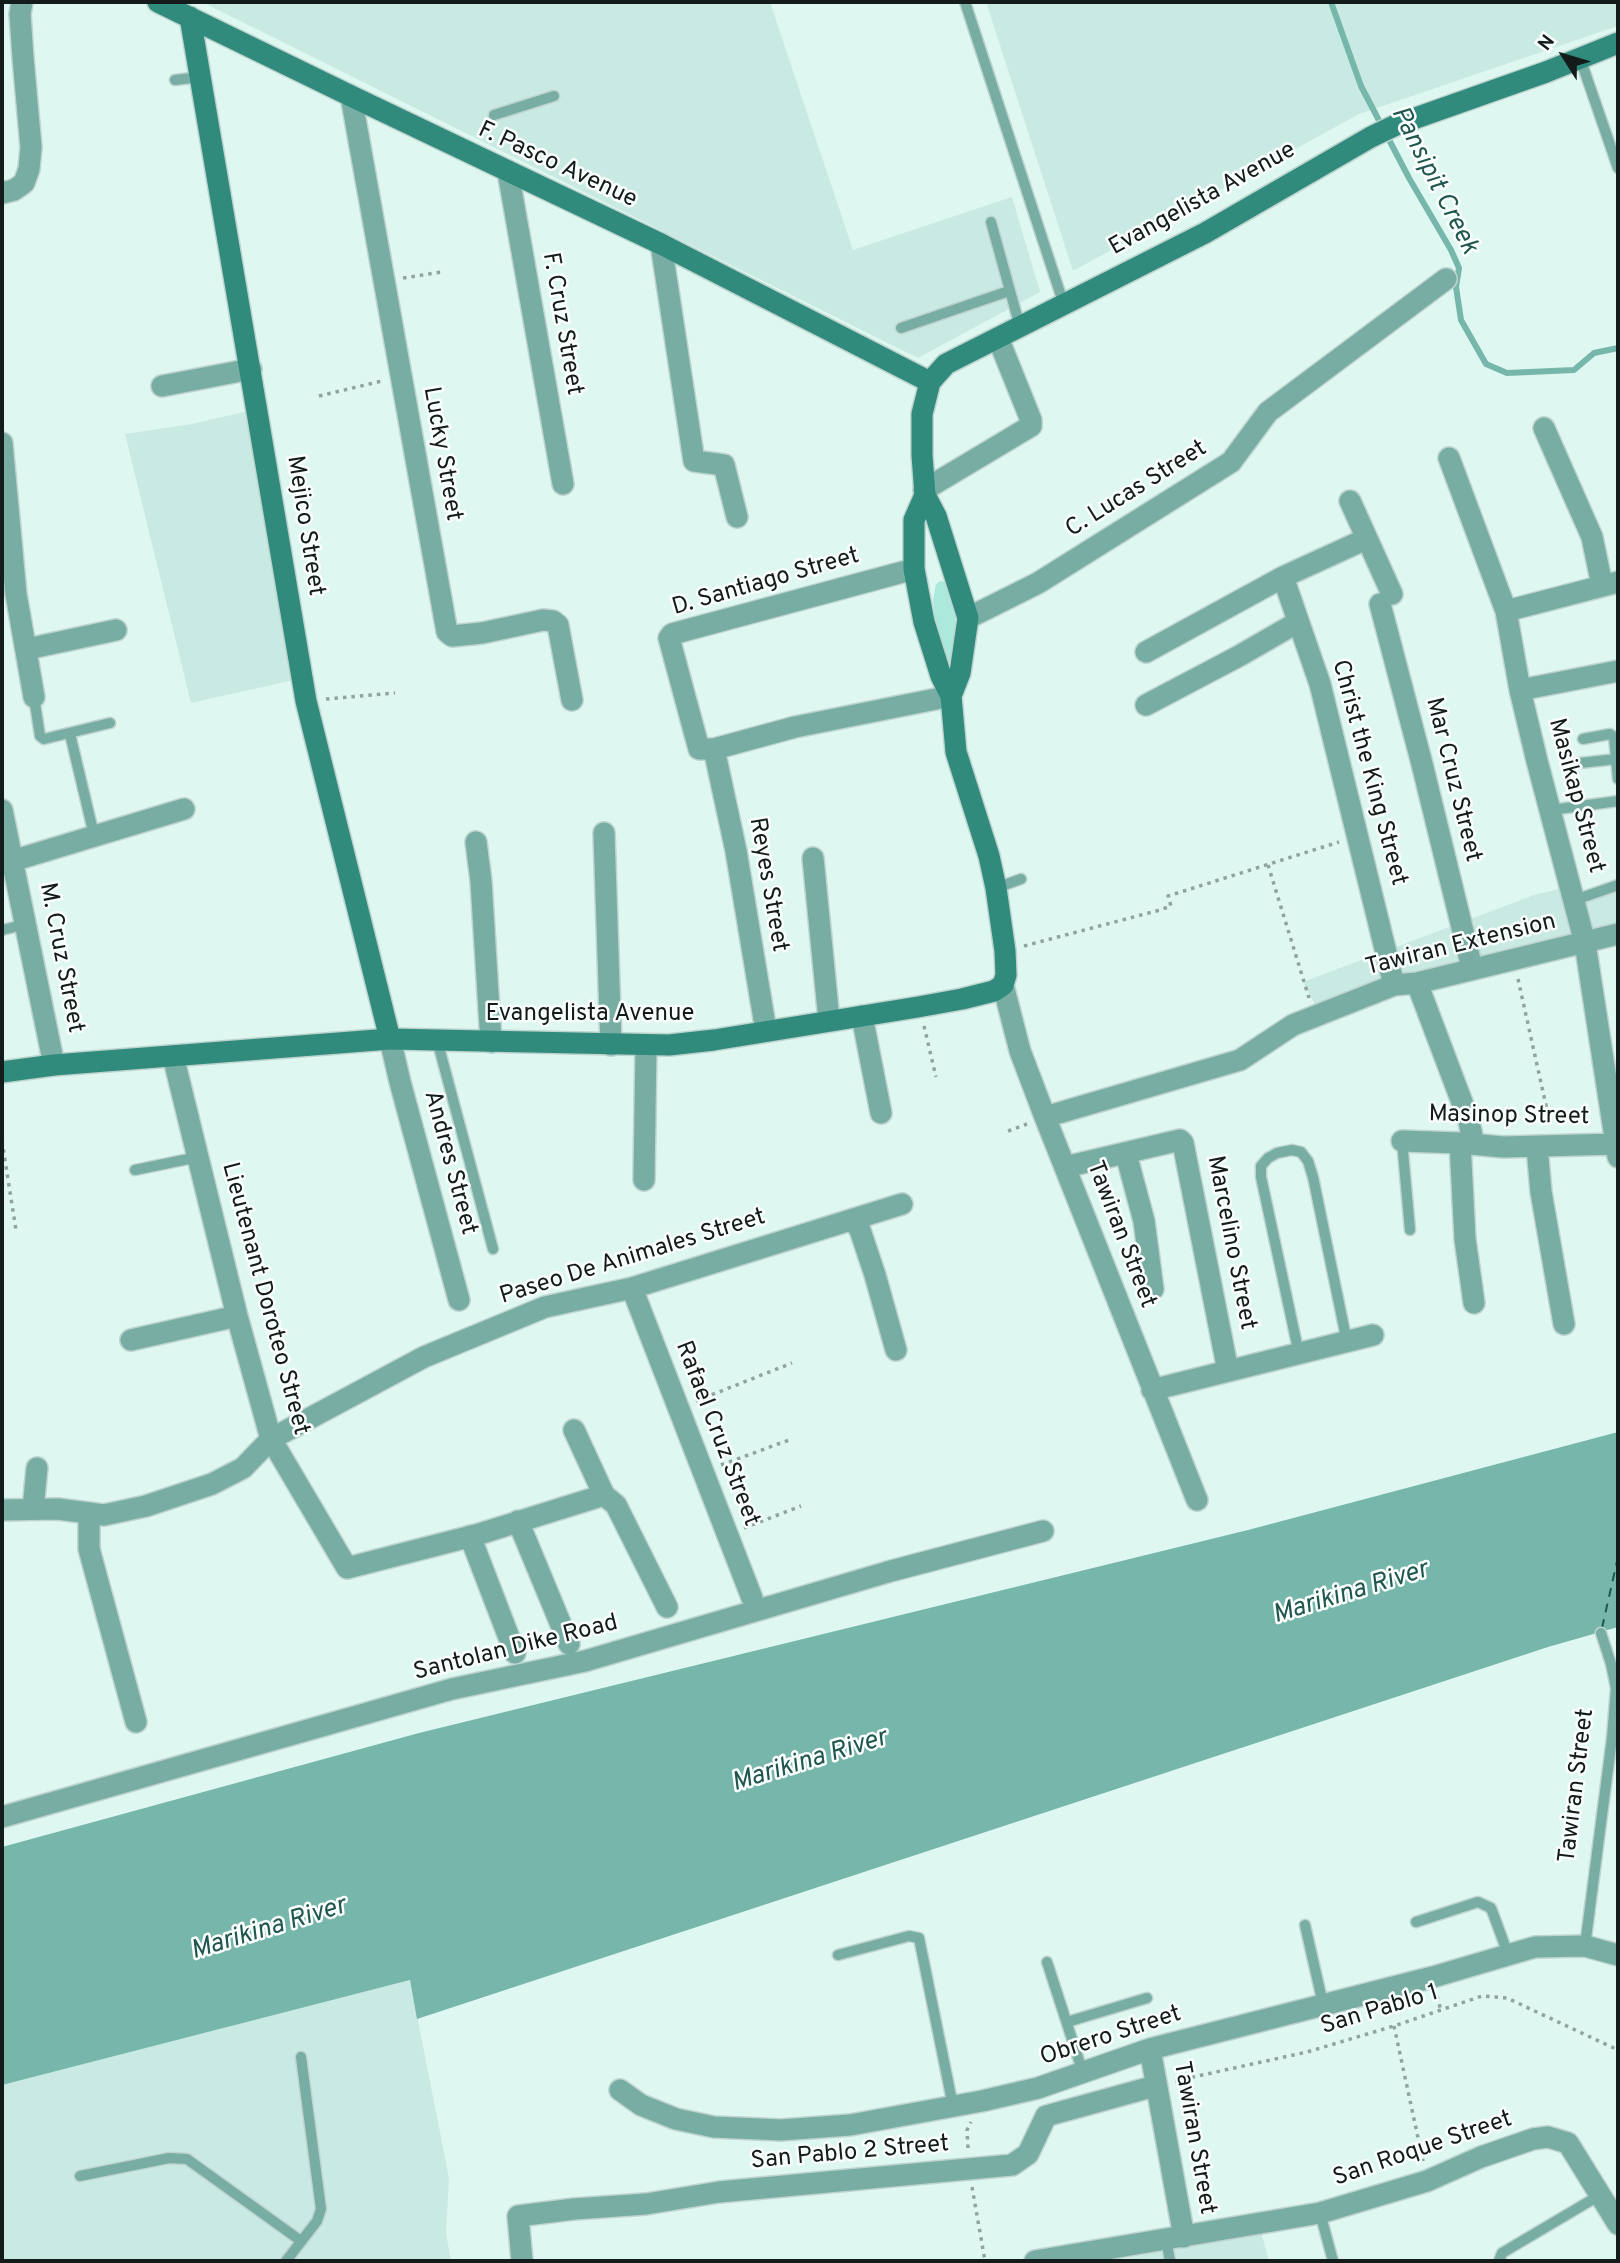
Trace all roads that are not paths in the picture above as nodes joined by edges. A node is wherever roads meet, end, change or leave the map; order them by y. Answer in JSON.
{"nodes":[{"id":1,"x":22,"y":2,"type":"edge"},
{"id":2,"x":159,"y":2,"type":"edge"},
{"id":3,"x":965,"y":2,"type":"edge"},
{"id":4,"x":190,"y":17,"type":"junction"},
{"id":5,"x":1618,"y":43,"type":"edge"},
{"id":6,"x":1580,"y":58,"type":"junction"},
{"id":7,"x":200,"y":77,"type":"junction"},
{"id":8,"x":175,"y":80,"type":"dead end"},
{"id":9,"x":351,"y":96,"type":"junction"},
{"id":10,"x":554,"y":96,"type":"dead end"},
{"id":11,"x":494,"y":115,"type":"dead end"},
{"id":12,"x":1618,"y":168,"type":"edge"},
{"id":13,"x":509,"y":172,"type":"junction"},
{"id":14,"x":2,"y":193,"type":"edge"},
{"id":15,"x":991,"y":222,"type":"dead end"},
{"id":16,"x":661,"y":244,"type":"junction"},
{"id":17,"x":1446,"y":279,"type":"dead end"},
{"id":18,"x":1009,"y":291,"type":"junction"},
{"id":19,"x":1064,"y":306,"type":"junction"},
{"id":20,"x":1020,"y":327,"type":"junction"},
{"id":21,"x":901,"y":328,"type":"dead end"},
{"id":22,"x":998,"y":338,"type":"junction"},
{"id":23,"x":251,"y":369,"type":"junction"},
{"id":24,"x":930,"y":382,"type":"junction"},
{"id":25,"x":162,"y":386,"type":"dead end"},
{"id":26,"x":1544,"y":428,"type":"dead end"},
{"id":27,"x":2,"y":443,"type":"edge"},
{"id":28,"x":1449,"y":458,"type":"dead end"},
{"id":29,"x":563,"y":484,"type":"dead end"},
{"id":30,"x":925,"y":493,"type":"junction"},
{"id":31,"x":1350,"y":501,"type":"dead end"},
{"id":32,"x":936,"y":516,"type":"junction"},
{"id":33,"x":737,"y":517,"type":"dead end"},
{"id":34,"x":914,"y":520,"type":"junction"},
{"id":35,"x":1366,"y":539,"type":"junction"},
{"id":36,"x":914,"y":569,"type":"junction"},
{"id":37,"x":1283,"y":577,"type":"junction"},
{"id":38,"x":1610,"y":583,"type":"edge"},
{"id":39,"x":1506,"y":611,"type":"junction"},
{"id":40,"x":968,"y":618,"type":"junction"},
{"id":41,"x":1298,"y":622,"type":"junction"},
{"id":42,"x":116,"y":630,"type":"dead end"},
{"id":43,"x":27,"y":649,"type":"junction"},
{"id":44,"x":1146,"y":652,"type":"dead end"},
{"id":45,"x":1618,"y":671,"type":"edge"},
{"id":46,"x":1520,"y":690,"type":"junction"},
{"id":47,"x":951,"y":696,"type":"junction"},
{"id":48,"x":34,"y":697,"type":"joint"},
{"id":49,"x":572,"y":700,"type":"dead end"},
{"id":50,"x":1146,"y":705,"type":"dead end"},
{"id":51,"x":110,"y":723,"type":"dead end"},
{"id":52,"x":70,"y":734,"type":"junction"},
{"id":53,"x":1583,"y":738,"type":"dead end"},
{"id":54,"x":714,"y":749,"type":"junction"},
{"id":55,"x":1616,"y":759,"type":"junction"},
{"id":56,"x":1572,"y":764,"type":"dead end"},
{"id":57,"x":1618,"y":779,"type":"edge"},
{"id":58,"x":1618,"y":801,"type":"edge"},
{"id":59,"x":184,"y":808,"type":"dead end"},
{"id":60,"x":2,"y":810,"type":"edge"},
{"id":61,"x":1551,"y":810,"type":"junction"},
{"id":62,"x":604,"y":833,"type":"dead end"},
{"id":63,"x":94,"y":835,"type":"junction"},
{"id":64,"x":476,"y":842,"type":"dead end"},
{"id":65,"x":813,"y":858,"type":"dead end"},
{"id":66,"x":8,"y":863,"type":"edge"},
{"id":67,"x":1021,"y":879,"type":"dead end"},
{"id":68,"x":1618,"y":885,"type":"edge"},
{"id":69,"x":996,"y":888,"type":"junction"},
{"id":70,"x":1575,"y":900,"type":"junction"},
{"id":71,"x":27,"y":925,"type":"junction"},
{"id":72,"x":2,"y":930,"type":"edge"},
{"id":73,"x":1618,"y":934,"type":"edge"},
{"id":74,"x":1585,"y":943,"type":"junction"},
{"id":75,"x":1472,"y":968,"type":"junction"},
{"id":76,"x":1418,"y":983,"type":"junction"},
{"id":77,"x":1003,"y":985,"type":"junction"},
{"id":78,"x":1394,"y":985,"type":"junction"},
{"id":79,"x":862,"y":1016,"type":"junction"},
{"id":80,"x":829,"y":1020,"type":"junction"},
{"id":81,"x":766,"y":1031,"type":"junction"},
{"id":82,"x":390,"y":1039,"type":"junction"},
{"id":83,"x":437,"y":1040,"type":"junction"},
{"id":84,"x":491,"y":1042,"type":"junction"},
{"id":85,"x":611,"y":1045,"type":"junction"},
{"id":86,"x":646,"y":1045,"type":"junction"},
{"id":87,"x":173,"y":1056,"type":"junction"},
{"id":88,"x":54,"y":1065,"type":"junction"},
{"id":89,"x":2,"y":1072,"type":"edge"},
{"id":90,"x":881,"y":1113,"type":"dead end"},
{"id":91,"x":1045,"y":1117,"type":"junction"},
{"id":92,"x":1402,"y":1142,"type":"joint"},
{"id":93,"x":1467,"y":1143,"type":"junction"},
{"id":94,"x":1546,"y":1147,"type":"junction"},
{"id":95,"x":1617,"y":1150,"type":"edge"},
{"id":96,"x":1126,"y":1154,"type":"junction"},
{"id":97,"x":198,"y":1157,"type":"junction"},
{"id":98,"x":1065,"y":1167,"type":"junction"},
{"id":99,"x":135,"y":1170,"type":"dead end"},
{"id":100,"x":644,"y":1180,"type":"dead end"},
{"id":101,"x":902,"y":1204,"type":"dead end"},
{"id":102,"x":853,"y":1219,"type":"junction"},
{"id":103,"x":1410,"y":1230,"type":"dead end"},
{"id":104,"x":494,"y":1249,"type":"dead end"},
{"id":105,"x":632,"y":1288,"type":"junction"},
{"id":106,"x":1153,"y":1289,"type":"dead end"},
{"id":107,"x":459,"y":1300,"type":"dead end"},
{"id":108,"x":1475,"y":1303,"type":"dead end"},
{"id":109,"x":237,"y":1316,"type":"junction"},
{"id":110,"x":1563,"y":1324,"type":"dead end"},
{"id":111,"x":1373,"y":1335,"type":"dead end"},
{"id":112,"x":131,"y":1340,"type":"dead end"},
{"id":113,"x":1347,"y":1342,"type":"junction"},
{"id":114,"x":897,"y":1350,"type":"dead end"},
{"id":115,"x":1298,"y":1354,"type":"junction"},
{"id":116,"x":1228,"y":1371,"type":"junction"},
{"id":117,"x":1152,"y":1390,"type":"junction"},
{"id":118,"x":574,"y":1430,"type":"dead end"},
{"id":119,"x":271,"y":1440,"type":"junction"},
{"id":120,"x":37,"y":1468,"type":"dead end"},
{"id":121,"x":604,"y":1495,"type":"junction"},
{"id":122,"x":1197,"y":1500,"type":"dead end"},
{"id":123,"x":33,"y":1508,"type":"junction"},
{"id":124,"x":2,"y":1510,"type":"edge"},
{"id":125,"x":89,"y":1514,"type":"junction"},
{"id":126,"x":518,"y":1521,"type":"junction"},
{"id":127,"x":1043,"y":1531,"type":"dead end"},
{"id":128,"x":470,"y":1536,"type":"junction"},
{"id":129,"x":751,"y":1598,"type":"dead end"},
{"id":130,"x":667,"y":1607,"type":"dead end"},
{"id":131,"x":1601,"y":1633,"type":"dead end"},
{"id":132,"x":569,"y":1644,"type":"dead end"},
{"id":133,"x":515,"y":1653,"type":"dead end"},
{"id":134,"x":136,"y":1722,"type":"dead end"},
{"id":135,"x":2,"y":1817,"type":"edge"},
{"id":136,"x":1416,"y":1922,"type":"dead end"},
{"id":137,"x":1305,"y":1925,"type":"dead end"},
{"id":138,"x":1585,"y":1946,"type":"junction"},
{"id":139,"x":1508,"y":1954,"type":"junction"},
{"id":140,"x":838,"y":1955,"type":"dead end"},
{"id":141,"x":1618,"y":1955,"type":"edge"},
{"id":142,"x":1047,"y":1962,"type":"dead end"},
{"id":143,"x":1147,"y":1998,"type":"dead end"},
{"id":144,"x":1323,"y":2004,"type":"junction"},
{"id":145,"x":1067,"y":2022,"type":"junction"},
{"id":146,"x":1150,"y":2049,"type":"junction"},
{"id":147,"x":301,"y":2057,"type":"dead end"},
{"id":148,"x":1083,"y":2073,"type":"junction"},
{"id":149,"x":1156,"y":2086,"type":"junction"},
{"id":150,"x":620,"y":2090,"type":"dead end"},
{"id":151,"x":953,"y":2106,"type":"junction"},
{"id":152,"x":80,"y":2176,"type":"dead end"},
{"id":153,"x":1600,"y":2194,"type":"junction"},
{"id":154,"x":1320,"y":2213,"type":"junction"},
{"id":155,"x":1618,"y":2224,"type":"edge"},
{"id":156,"x":1175,"y":2238,"type":"junction"},
{"id":157,"x":301,"y":2241,"type":"junction"},
{"id":158,"x":286,"y":2261,"type":"edge"},
{"id":159,"x":522,"y":2261,"type":"edge"},
{"id":160,"x":1035,"y":2261,"type":"edge"},
{"id":161,"x":1170,"y":2261,"type":"edge"},
{"id":162,"x":1333,"y":2261,"type":"edge"},
{"id":163,"x":1499,"y":2261,"type":"edge"}],
"edges":[{"from":1,"to":14,"type":"street"},
{"from":2,"to":4,"type":"street","name":"F. Pasco Avenue"},
{"from":3,"to":19,"type":"lane"},
{"from":4,"to":7,"type":"street","name":"Mejico Street"},
{"from":4,"to":9,"type":"street","name":"F. Pasco Avenue"},
{"from":5,"to":6,"type":"street","name":"Evangelista Avenue"},
{"from":6,"to":12,"type":"lane"},
{"from":6,"to":19,"type":"street","name":"Evangelista Avenue"},
{"from":7,"to":8,"type":"lane"},
{"from":7,"to":23,"type":"street","name":"Mejico Street"},
{"from":9,"to":13,"type":"street","name":"F. Pasco Avenue"},
{"from":9,"to":49,"type":"street","name":"Lucky Street"},
{"from":10,"to":11,"type":"lane"},
{"from":13,"to":16,"type":"street","name":"F. Pasco Avenue"},
{"from":13,"to":29,"type":"street","name":"F. Cruz Street"},
{"from":15,"to":18,"type":"lane"},
{"from":16,"to":24,"type":"street","name":"F. Pasco Avenue"},
{"from":16,"to":33,"type":"street"},
{"from":17,"to":40,"type":"street","name":"C. Lucas Street"},
{"from":18,"to":20,"type":"lane"},
{"from":18,"to":21,"type":"lane"},
{"from":19,"to":20,"type":"street","name":"Evangelista Avenue"},
{"from":20,"to":22,"type":"street","name":"Evangelista Avenue"},
{"from":22,"to":24,"type":"street","name":"Evangelista Avenue"},
{"from":22,"to":30,"type":"street"},
{"from":23,"to":25,"type":"street"},
{"from":23,"to":82,"type":"street","name":"Mejico Street"},
{"from":24,"to":30,"type":"street"},
{"from":26,"to":38,"type":"street"},
{"from":27,"to":43,"type":"street"},
{"from":28,"to":39,"type":"street","name":"Masikap Street"},
{"from":30,"to":32,"type":"street"},
{"from":30,"to":34,"type":"street"},
{"from":31,"to":35,"type":"street","name":"Mar Cruz Street"},
{"from":32,"to":34,"type":"street"},
{"from":32,"to":40,"type":"street"},
{"from":34,"to":36,"type":"street"},
{"from":35,"to":37,"type":"street"},
{"from":35,"to":75,"type":"street","name":"Mar Cruz Street"},
{"from":36,"to":47,"type":"street"},
{"from":36,"to":54,"type":"street","name":"D. Santiago Street"},
{"from":37,"to":41,"type":"street","name":"Christ the King Street"},
{"from":37,"to":44,"type":"street"},
{"from":38,"to":39,"type":"street"},
{"from":39,"to":46,"type":"street","name":"Masikap Street"},
{"from":40,"to":47,"type":"street"},
{"from":41,"to":50,"type":"street"},
{"from":41,"to":78,"type":"street","name":"Christ the King Street"},
{"from":42,"to":43,"type":"street"},
{"from":43,"to":48,"type":"street"},
{"from":45,"to":46,"type":"street"},
{"from":46,"to":61,"type":"street","name":"Masikap Street"},
{"from":47,"to":54,"type":"street"},
{"from":47,"to":69,"type":"street"},
{"from":48,"to":52,"type":"lane"},
{"from":51,"to":52,"type":"lane"},
{"from":52,"to":63,"type":"lane"},
{"from":53,"to":55,"type":"lane"},
{"from":54,"to":81,"type":"street","name":"Reyes Street"},
{"from":55,"to":56,"type":"lane"},
{"from":55,"to":57,"type":"lane"},
{"from":58,"to":61,"type":"lane"},
{"from":59,"to":63,"type":"street","name":"M. Cruz Street"},
{"from":60,"to":66,"type":"street"},
{"from":61,"to":70,"type":"street","name":"Masikap Street"},
{"from":62,"to":85,"type":"street"},
{"from":63,"to":66,"type":"street","name":"M. Cruz Street"},
{"from":64,"to":84,"type":"street"},
{"from":65,"to":80,"type":"street"},
{"from":66,"to":71,"type":"street","name":"M. Cruz Street"},
{"from":67,"to":69,"type":"lane"},
{"from":68,"to":70,"type":"lane"},
{"from":69,"to":77,"type":"street"},
{"from":70,"to":74,"type":"street","name":"Masikap Street"},
{"from":71,"to":72,"type":"lane"},
{"from":71,"to":88,"type":"street","name":"M. Cruz Street"},
{"from":73,"to":74,"type":"street","name":"Tawiran Extension"},
{"from":74,"to":75,"type":"street","name":"Tawiran Extension"},
{"from":74,"to":95,"type":"street","name":"Masikap Street"},
{"from":75,"to":76,"type":"street","name":"Tawiran Extension"},
{"from":76,"to":78,"type":"street","name":"Tawiran Extension"},
{"from":76,"to":93,"type":"street"},
{"from":77,"to":79,"type":"street","name":"Evangelista Avenue"},
{"from":77,"to":91,"type":"street","name":"Tawiran Street"},
{"from":78,"to":91,"type":"street","name":"Tawiran Extension"},
{"from":79,"to":80,"type":"street","name":"Evangelista Avenue"},
{"from":79,"to":90,"type":"street"},
{"from":80,"to":81,"type":"street","name":"Evangelista Avenue"},
{"from":81,"to":86,"type":"street","name":"Evangelista Avenue"},
{"from":82,"to":83,"type":"street","name":"Evangelista Avenue"},
{"from":82,"to":87,"type":"street","name":"Evangelista Avenue"},
{"from":82,"to":107,"type":"street","name":"Andres Street"},
{"from":83,"to":84,"type":"street","name":"Evangelista Avenue"},
{"from":83,"to":104,"type":"lane"},
{"from":84,"to":85,"type":"street","name":"Evangelista Avenue"},
{"from":85,"to":86,"type":"street","name":"Evangelista Avenue"},
{"from":86,"to":100,"type":"street"},
{"from":87,"to":88,"type":"street","name":"Evangelista Avenue"},
{"from":87,"to":97,"type":"street","name":"Lieutenant Doroteo Street"},
{"from":88,"to":89,"type":"street","name":"Evangelista Avenue"},
{"from":91,"to":98,"type":"street","name":"Tawiran Street"},
{"from":92,"to":93,"type":"street","name":"Masinop Street"},
{"from":92,"to":103,"type":"lane"},
{"from":93,"to":94,"type":"street","name":"Masinop Street"},
{"from":93,"to":108,"type":"street"},
{"from":94,"to":95,"type":"street","name":"Masinop Street"},
{"from":94,"to":110,"type":"street"},
{"from":96,"to":98,"type":"street","name":"Marcelino Street"},
{"from":96,"to":106,"type":"street"},
{"from":96,"to":116,"type":"street","name":"Marcelino Street"},
{"from":97,"to":99,"type":"lane"},
{"from":97,"to":109,"type":"street","name":"Lieutenant Doroteo Street"},
{"from":98,"to":117,"type":"street","name":"Tawiran Street"},
{"from":101,"to":102,"type":"street","name":"Paseo De Animales Street"},
{"from":102,"to":105,"type":"street","name":"Paseo De Animales Street"},
{"from":102,"to":114,"type":"street"},
{"from":105,"to":119,"type":"street","name":"Paseo De Animales Street"},
{"from":105,"to":129,"type":"street","name":"Rafael Cruz Street"},
{"from":109,"to":112,"type":"street"},
{"from":109,"to":119,"type":"street","name":"Lieutenant Doroteo Street"},
{"from":111,"to":113,"type":"street"},
{"from":113,"to":115,"type":"street"},
{"from":113,"to":115,"type":"lane"},
{"from":115,"to":116,"type":"street"},
{"from":116,"to":117,"type":"street"},
{"from":117,"to":122,"type":"street","name":"Tawiran Street"},
{"from":118,"to":121,"type":"street"},
{"from":119,"to":125,"type":"street","name":"Paseo De Animales Street"},
{"from":119,"to":128,"type":"street","name":"Lieutenant Doroteo Street"},
{"from":120,"to":123,"type":"street"},
{"from":121,"to":126,"type":"street","name":"Lieutenant Doroteo Street"},
{"from":121,"to":130,"type":"street"},
{"from":123,"to":124,"type":"street","name":"Paseo De Animales Street"},
{"from":123,"to":125,"type":"street","name":"Paseo De Animales Street"},
{"from":125,"to":134,"type":"street"},
{"from":126,"to":128,"type":"street","name":"Lieutenant Doroteo Street"},
{"from":126,"to":132,"type":"street"},
{"from":127,"to":135,"type":"street","name":"Santolan Dike Road"},
{"from":128,"to":133,"type":"street"},
{"from":131,"to":138,"type":"lane","name":"Tawiran Street"},
{"from":136,"to":139,"type":"lane"},
{"from":137,"to":144,"type":"lane"},
{"from":138,"to":139,"type":"street","name":"Obrero Street"},
{"from":138,"to":141,"type":"street","name":"Obrero Street"},
{"from":139,"to":144,"type":"street","name":"Obrero Street"},
{"from":140,"to":151,"type":"lane"},
{"from":142,"to":145,"type":"lane"},
{"from":143,"to":145,"type":"lane"},
{"from":144,"to":146,"type":"street","name":"Obrero Street"},
{"from":145,"to":148,"type":"lane"},
{"from":146,"to":148,"type":"street","name":"Obrero Street"},
{"from":146,"to":149,"type":"street","name":"Tawiran Street"},
{"from":147,"to":157,"type":"lane"},
{"from":148,"to":151,"type":"street","name":"Obrero Street"},
{"from":149,"to":156,"type":"street","name":"Tawiran Street"},
{"from":149,"to":159,"type":"street","name":"San Pablo 2 Street"},
{"from":150,"to":151,"type":"street","name":"Obrero Street"},
{"from":152,"to":157,"type":"lane"},
{"from":153,"to":154,"type":"street","name":"San Roque Street"},
{"from":153,"to":155,"type":"street","name":"San Roque Street"},
{"from":153,"to":163,"type":"lane"},
{"from":154,"to":156,"type":"street","name":"San Roque Street"},
{"from":154,"to":162,"type":"lane"},
{"from":156,"to":160,"type":"street","name":"San Roque Street"},
{"from":156,"to":161,"type":"lane"},
{"from":157,"to":158,"type":"lane"}]}
